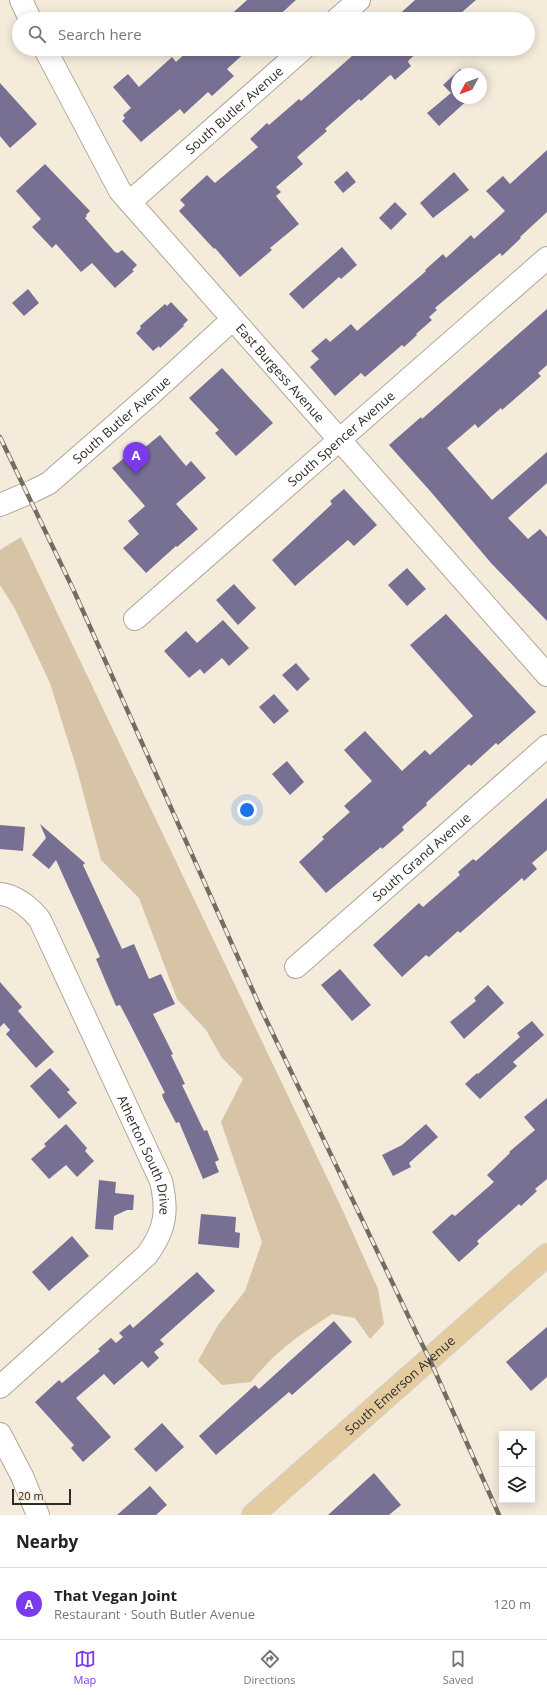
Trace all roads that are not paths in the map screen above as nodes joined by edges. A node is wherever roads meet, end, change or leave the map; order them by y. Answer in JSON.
{"nodes":[{"id":1,"x":20,"y":0,"type":"edge"},
{"id":2,"x":359,"y":0,"type":"edge"},
{"id":3,"x":26,"y":12,"type":"edge"},
{"id":4,"x":345,"y":12,"type":"edge"},
{"id":5,"x":49,"y":56,"type":"edge"},
{"id":6,"x":295,"y":56,"type":"edge"},
{"id":7,"x":130,"y":202,"type":"junction"},
{"id":8,"x":547,"y":258,"type":"edge"},
{"id":9,"x":233,"y":319,"type":"junction"},
{"id":10,"x":340,"y":440,"type":"junction"},
{"id":11,"x":0,"y":506,"type":"edge"},
{"id":12,"x":135,"y":619,"type":"dead end"},
{"id":13,"x":547,"y":675,"type":"edge"},
{"id":14,"x":547,"y":746,"type":"edge"},
{"id":15,"x":0,"y":894,"type":"edge"},
{"id":16,"x":296,"y":967,"type":"dead end"},
{"id":17,"x":547,"y":1255,"type":"edge"},
{"id":18,"x":0,"y":1387,"type":"edge"},
{"id":19,"x":0,"y":1434,"type":"edge"},
{"id":20,"x":38,"y":1515,"type":"edge"},
{"id":21,"x":253,"y":1515,"type":"edge"}],
"edges":[{"from":1,"to":3,"type":"street"},
{"from":2,"to":4,"type":"street"},
{"from":5,"to":7,"type":"street","name":"East Burgess Avenue"},
{"from":6,"to":7,"type":"street","name":"South Butler Avenue"},
{"from":7,"to":9,"type":"street","name":"East Burgess Avenue"},
{"from":8,"to":10,"type":"street","name":"South Spencer Avenue"},
{"from":9,"to":10,"type":"street","name":"East Burgess Avenue"},
{"from":9,"to":11,"type":"street","name":"South Butler Avenue"},
{"from":10,"to":12,"type":"street","name":"South Spencer Avenue"},
{"from":10,"to":13,"type":"street","name":"East Burgess Avenue"},
{"from":14,"to":16,"type":"street","name":"South Grand Avenue"},
{"from":15,"to":18,"type":"street","name":"Atherton South Drive"},
{"from":17,"to":21,"type":"main road","name":"South Emerson Avenue"},
{"from":19,"to":20,"type":"street"}]}
